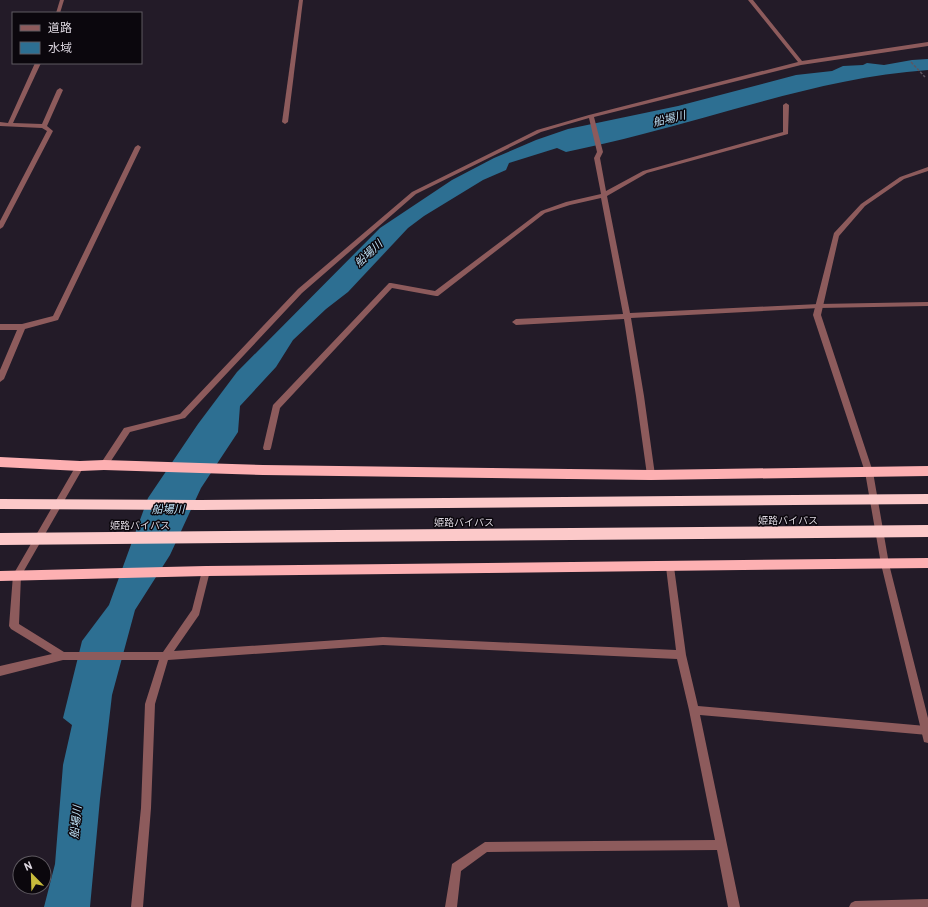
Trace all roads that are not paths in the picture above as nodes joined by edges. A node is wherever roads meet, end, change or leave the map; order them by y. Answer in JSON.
{"nodes":[{"id":1,"x":62,"y":0,"type":"edge"},
{"id":2,"x":301,"y":0,"type":"edge"},
{"id":3,"x":750,"y":0,"type":"edge"},
{"id":4,"x":58,"y":12,"type":"edge"},
{"id":5,"x":928,"y":44,"type":"edge"},
{"id":6,"x":801,"y":63,"type":"junction"},
{"id":7,"x":38,"y":64,"type":"edge"},
{"id":8,"x":60,"y":90,"type":"dead end"},
{"id":9,"x":786,"y":104,"type":"dead end"},
{"id":10,"x":591,"y":116,"type":"junction"},
{"id":11,"x":284,"y":122,"type":"dead end"},
{"id":12,"x":0,"y":124,"type":"edge"},
{"id":13,"x":10,"y":124,"type":"junction"},
{"id":14,"x":44,"y":126,"type":"junction"},
{"id":15,"x":138,"y":147,"type":"dead end"},
{"id":16,"x":928,"y":169,"type":"edge"},
{"id":17,"x":604,"y":195,"type":"junction"},
{"id":18,"x":0,"y":226,"type":"edge"},
{"id":19,"x":928,"y":304,"type":"edge"},
{"id":20,"x":819,"y":306,"type":"junction"},
{"id":21,"x":627,"y":317,"type":"junction"},
{"id":22,"x":516,"y":322,"type":"dead end"},
{"id":23,"x":0,"y":327,"type":"edge"},
{"id":24,"x":22,"y":327,"type":"junction"},
{"id":25,"x":0,"y":379,"type":"edge"},
{"id":26,"x":267,"y":448,"type":"dead end"},
{"id":27,"x":0,"y":462,"type":"edge"},
{"id":28,"x":104,"y":465,"type":"junction"},
{"id":29,"x":80,"y":466,"type":"junction"},
{"id":30,"x":928,"y":471,"type":"edge"},
{"id":31,"x":869,"y":472,"type":"junction"},
{"id":32,"x":651,"y":475,"type":"junction"},
{"id":33,"x":928,"y":498,"type":"edge"},
{"id":34,"x":0,"y":504,"type":"edge"},
{"id":35,"x":928,"y":531,"type":"edge"},
{"id":36,"x":0,"y":540,"type":"edge"},
{"id":37,"x":928,"y":563,"type":"edge"},
{"id":38,"x":885,"y":564,"type":"junction"},
{"id":39,"x":670,"y":567,"type":"junction"},
{"id":40,"x":206,"y":571,"type":"junction"},
{"id":41,"x":17,"y":575,"type":"junction"},
{"id":42,"x":0,"y":576,"type":"edge"},
{"id":43,"x":682,"y":655,"type":"junction"},
{"id":44,"x":63,"y":656,"type":"junction"},
{"id":45,"x":165,"y":656,"type":"junction"},
{"id":46,"x":0,"y":672,"type":"edge"},
{"id":47,"x":694,"y":710,"type":"junction"},
{"id":48,"x":927,"y":735,"type":"edge"},
{"id":49,"x":722,"y":845,"type":"junction"},
{"id":50,"x":928,"y":905,"type":"edge"},
{"id":51,"x":137,"y":907,"type":"edge"},
{"id":52,"x":451,"y":907,"type":"edge"},
{"id":53,"x":734,"y":907,"type":"edge"},
{"id":54,"x":856,"y":907,"type":"edge"}],
"edges":[{"from":1,"to":4,"type":"street"},
{"from":2,"to":11,"type":"street"},
{"from":3,"to":6,"type":"street"},
{"from":5,"to":6,"type":"street"},
{"from":6,"to":10,"type":"street"},
{"from":7,"to":13,"type":"street"},
{"from":8,"to":14,"type":"street"},
{"from":9,"to":17,"type":"street"},
{"from":10,"to":17,"type":"street"},
{"from":10,"to":28,"type":"street"},
{"from":12,"to":13,"type":"street"},
{"from":13,"to":14,"type":"street"},
{"from":14,"to":18,"type":"street"},
{"from":15,"to":24,"type":"street"},
{"from":16,"to":20,"type":"street"},
{"from":17,"to":21,"type":"street"},
{"from":17,"to":26,"type":"street"},
{"from":19,"to":20,"type":"street"},
{"from":20,"to":21,"type":"street"},
{"from":20,"to":31,"type":"street"},
{"from":21,"to":22,"type":"street"},
{"from":21,"to":32,"type":"street"},
{"from":23,"to":24,"type":"street"},
{"from":24,"to":25,"type":"street"},
{"from":27,"to":29,"type":"highway"},
{"from":28,"to":29,"type":"highway"},
{"from":28,"to":32,"type":"highway"},
{"from":29,"to":41,"type":"street"},
{"from":30,"to":31,"type":"highway"},
{"from":31,"to":32,"type":"highway"},
{"from":31,"to":38,"type":"street"},
{"from":33,"to":34,"type":"highway","name":"姫路バイパス"},
{"from":35,"to":36,"type":"highway","name":"姫路バイパス"},
{"from":37,"to":38,"type":"highway"},
{"from":38,"to":39,"type":"highway"},
{"from":38,"to":48,"type":"street"},
{"from":39,"to":40,"type":"highway"},
{"from":39,"to":43,"type":"street"},
{"from":40,"to":41,"type":"highway"},
{"from":40,"to":45,"type":"street"},
{"from":41,"to":42,"type":"highway"},
{"from":41,"to":44,"type":"street"},
{"from":43,"to":45,"type":"street"},
{"from":43,"to":47,"type":"street"},
{"from":44,"to":45,"type":"street"},
{"from":44,"to":46,"type":"street"},
{"from":45,"to":51,"type":"street"},
{"from":47,"to":48,"type":"street"},
{"from":47,"to":49,"type":"street"},
{"from":49,"to":52,"type":"street"},
{"from":49,"to":53,"type":"street"},
{"from":50,"to":54,"type":"street"}]}
